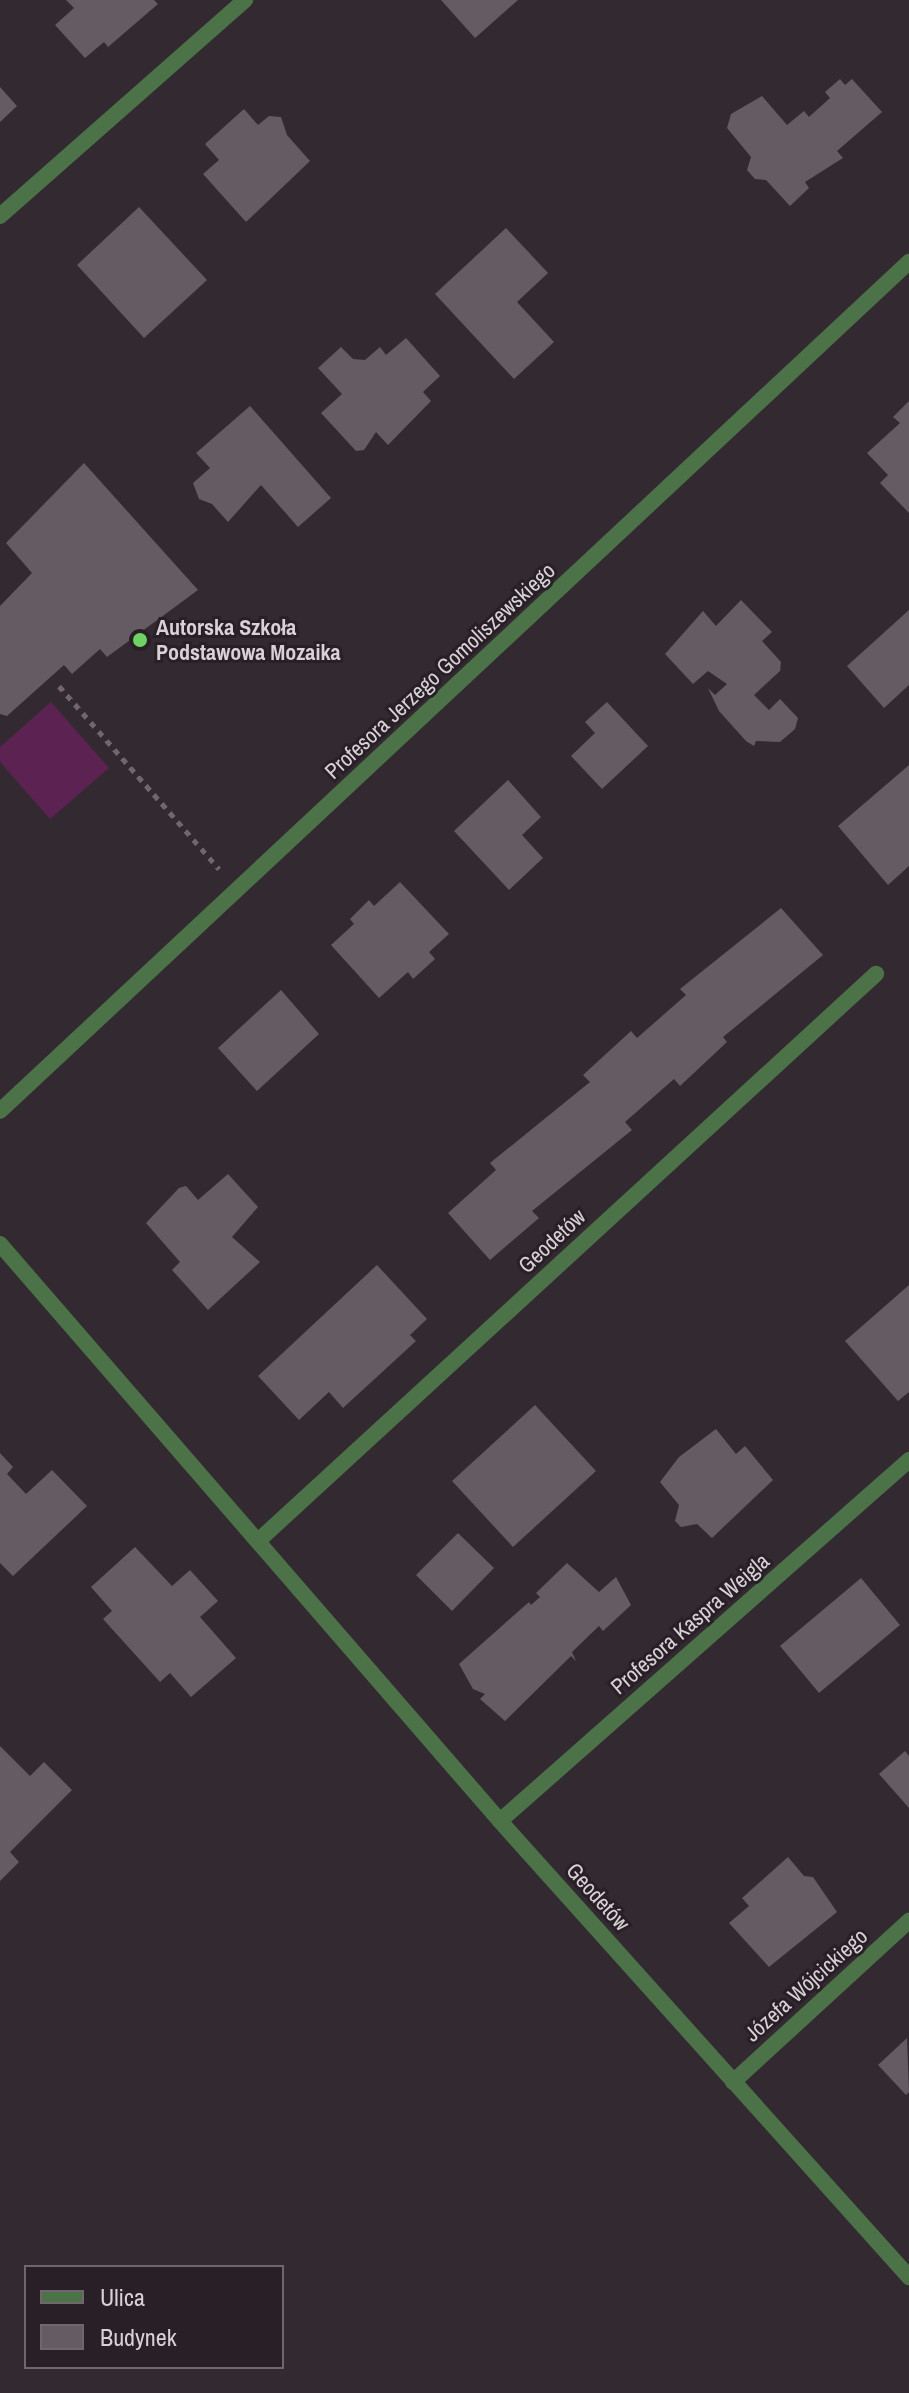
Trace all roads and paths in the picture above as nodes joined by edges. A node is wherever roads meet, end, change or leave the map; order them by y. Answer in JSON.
{"nodes":[{"id":1,"x":245,"y":0,"type":"edge"},
{"id":2,"x":0,"y":216,"type":"edge"},
{"id":3,"x":909,"y":262,"type":"edge"},
{"id":4,"x":59,"y":686,"type":"dead end"},
{"id":5,"x":237,"y":889,"type":"junction"},
{"id":6,"x":876,"y":974,"type":"dead end"},
{"id":7,"x":0,"y":1111,"type":"edge"},
{"id":8,"x":0,"y":1244,"type":"edge"},
{"id":9,"x":909,"y":1460,"type":"edge"},
{"id":10,"x":258,"y":1541,"type":"junction"},
{"id":11,"x":500,"y":1821,"type":"junction"},
{"id":12,"x":909,"y":1921,"type":"edge"},
{"id":13,"x":733,"y":2082,"type":"junction"},
{"id":14,"x":909,"y":2277,"type":"edge"}],
"edges":[{"from":1,"to":2,"type":"street"},
{"from":3,"to":5,"type":"street","name":"Profesora Jerzego Gomoliszewskiego"},
{"from":4,"to":5,"type":"path"},
{"from":5,"to":7,"type":"street","name":"Profesora Jerzego Gomoliszewskiego"},
{"from":6,"to":10,"type":"street","name":"Geodetów"},
{"from":8,"to":10,"type":"street","name":"Geodetów"},
{"from":9,"to":11,"type":"street","name":"Profesora Kaspra Weigla"},
{"from":10,"to":11,"type":"street","name":"Geodetów"},
{"from":11,"to":13,"type":"street","name":"Geodetów"},
{"from":12,"to":13,"type":"street","name":"Józefa Wójcickiego"},
{"from":13,"to":14,"type":"street","name":"Geodetów"}]}
